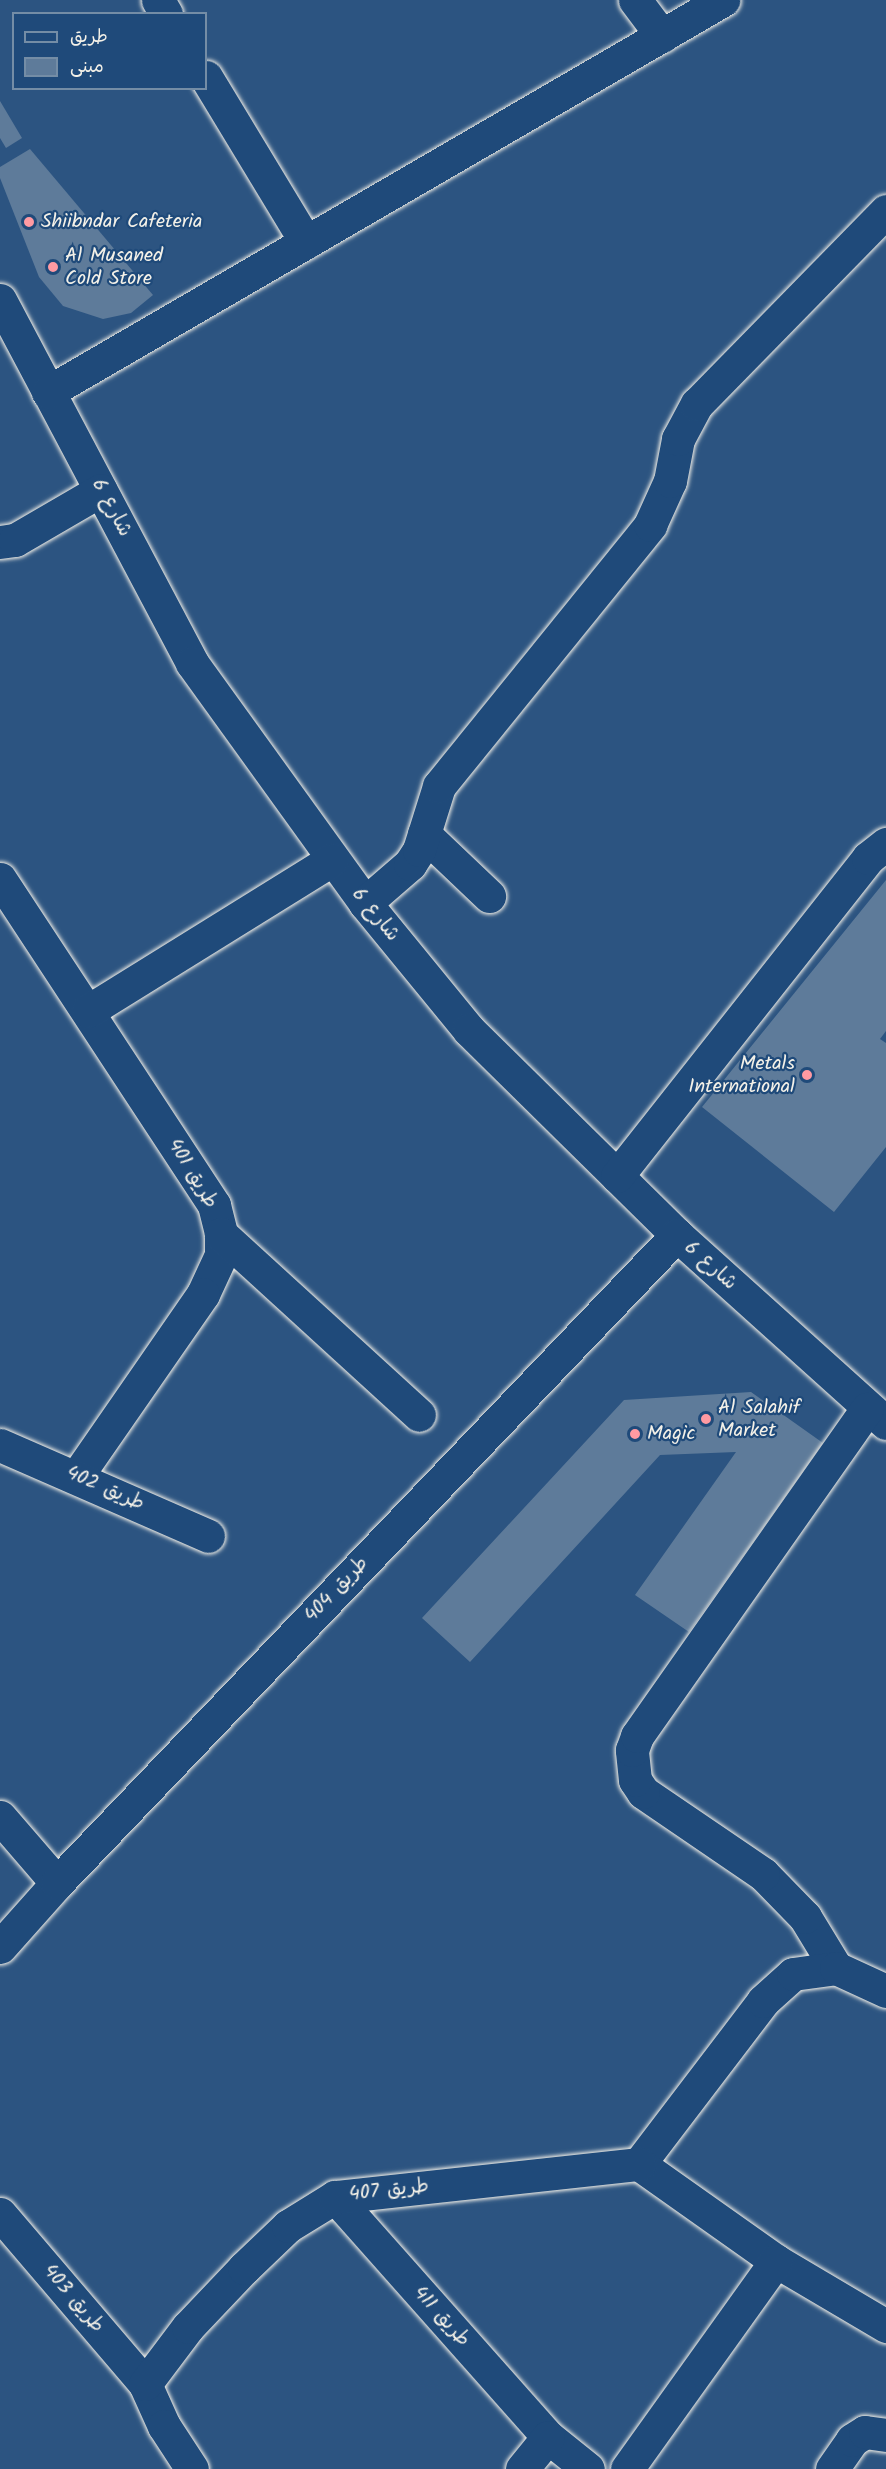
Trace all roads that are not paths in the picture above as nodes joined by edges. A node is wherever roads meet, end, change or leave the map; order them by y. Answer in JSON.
{"nodes":[{"id":1,"x":635,"y":0,"type":"edge"},
{"id":2,"x":723,"y":0,"type":"edge"},
{"id":3,"x":662,"y":36,"type":"junction"},
{"id":4,"x":207,"y":79,"type":"edge"},
{"id":5,"x":886,"y":211,"type":"edge"},
{"id":6,"x":306,"y":242,"type":"junction"},
{"id":7,"x":0,"y":300,"type":"edge"},
{"id":8,"x":48,"y":392,"type":"junction"},
{"id":9,"x":101,"y":490,"type":"junction"},
{"id":10,"x":0,"y":542,"type":"edge"},
{"id":11,"x":424,"y":834,"type":"junction"},
{"id":12,"x":886,"y":844,"type":"edge"},
{"id":13,"x":332,"y":860,"type":"junction"},
{"id":14,"x":0,"y":879,"type":"edge"},
{"id":15,"x":489,"y":896,"type":"dead end"},
{"id":16,"x":364,"y":903,"type":"junction"},
{"id":17,"x":88,"y":1011,"type":"junction"},
{"id":18,"x":617,"y":1176,"type":"junction"},
{"id":19,"x":221,"y":1234,"type":"junction"},
{"id":20,"x":677,"y":1235,"type":"junction"},
{"id":21,"x":419,"y":1415,"type":"dead end"},
{"id":22,"x":877,"y":1416,"type":"edge"},
{"id":23,"x":0,"y":1445,"type":"edge"},
{"id":24,"x":77,"y":1476,"type":"junction"},
{"id":25,"x":208,"y":1536,"type":"dead end"},
{"id":26,"x":0,"y":1817,"type":"edge"},
{"id":27,"x":57,"y":1883,"type":"junction"},
{"id":28,"x":0,"y":1947,"type":"edge"},
{"id":29,"x":836,"y":1968,"type":"junction"},
{"id":30,"x":886,"y":1991,"type":"edge"},
{"id":31,"x":639,"y":2164,"type":"junction"},
{"id":32,"x":335,"y":2197,"type":"junction"},
{"id":33,"x":0,"y":2214,"type":"edge"},
{"id":34,"x":776,"y":2261,"type":"junction"},
{"id":35,"x":886,"y":2326,"type":"edge"},
{"id":36,"x":145,"y":2384,"type":"junction"},
{"id":37,"x":886,"y":2435,"type":"edge"},
{"id":38,"x":548,"y":2437,"type":"junction"},
{"id":39,"x":192,"y":2469,"type":"edge"},
{"id":40,"x":522,"y":2469,"type":"edge"},
{"id":41,"x":588,"y":2469,"type":"edge"},
{"id":42,"x":627,"y":2469,"type":"edge"},
{"id":43,"x":832,"y":2469,"type":"edge"}],
"edges":[{"from":1,"to":3,"type":"street"},
{"from":2,"to":3,"type":"street"},
{"from":3,"to":6,"type":"street"},
{"from":4,"to":6,"type":"street"},
{"from":5,"to":11,"type":"street"},
{"from":6,"to":8,"type":"street"},
{"from":7,"to":8,"type":"street","name":"شارع 6"},
{"from":8,"to":9,"type":"street","name":"شارع 6"},
{"from":9,"to":10,"type":"street"},
{"from":9,"to":13,"type":"street","name":"شارع 6"},
{"from":11,"to":15,"type":"street"},
{"from":11,"to":16,"type":"street"},
{"from":12,"to":18,"type":"street"},
{"from":13,"to":16,"type":"street","name":"شارع 6"},
{"from":13,"to":17,"type":"street"},
{"from":14,"to":17,"type":"street","name":"طريق 401"},
{"from":16,"to":18,"type":"street","name":"شارع 6"},
{"from":17,"to":19,"type":"street","name":"طريق 401"},
{"from":18,"to":20,"type":"street","name":"شارع 6"},
{"from":19,"to":21,"type":"street"},
{"from":19,"to":24,"type":"street","name":"طريق 401"},
{"from":20,"to":22,"type":"street","name":"شارع 6"},
{"from":20,"to":27,"type":"street","name":"طريق 404"},
{"from":22,"to":29,"type":"street"},
{"from":23,"to":24,"type":"street","name":"طريق 402"},
{"from":24,"to":25,"type":"street","name":"طريق 402"},
{"from":26,"to":27,"type":"street"},
{"from":27,"to":28,"type":"street","name":"طريق 404"},
{"from":29,"to":30,"type":"street"},
{"from":29,"to":31,"type":"street"},
{"from":31,"to":32,"type":"street","name":"طريق 407"},
{"from":31,"to":34,"type":"street"},
{"from":32,"to":36,"type":"street","name":"طريق 407"},
{"from":32,"to":38,"type":"street","name":"طريق 411"},
{"from":33,"to":36,"type":"street","name":"طريق 403"},
{"from":34,"to":35,"type":"street"},
{"from":34,"to":42,"type":"street"},
{"from":36,"to":39,"type":"street","name":"طريق 403"},
{"from":37,"to":43,"type":"street"},
{"from":38,"to":40,"type":"street"},
{"from":38,"to":41,"type":"street","name":"طريق 411"}]}
